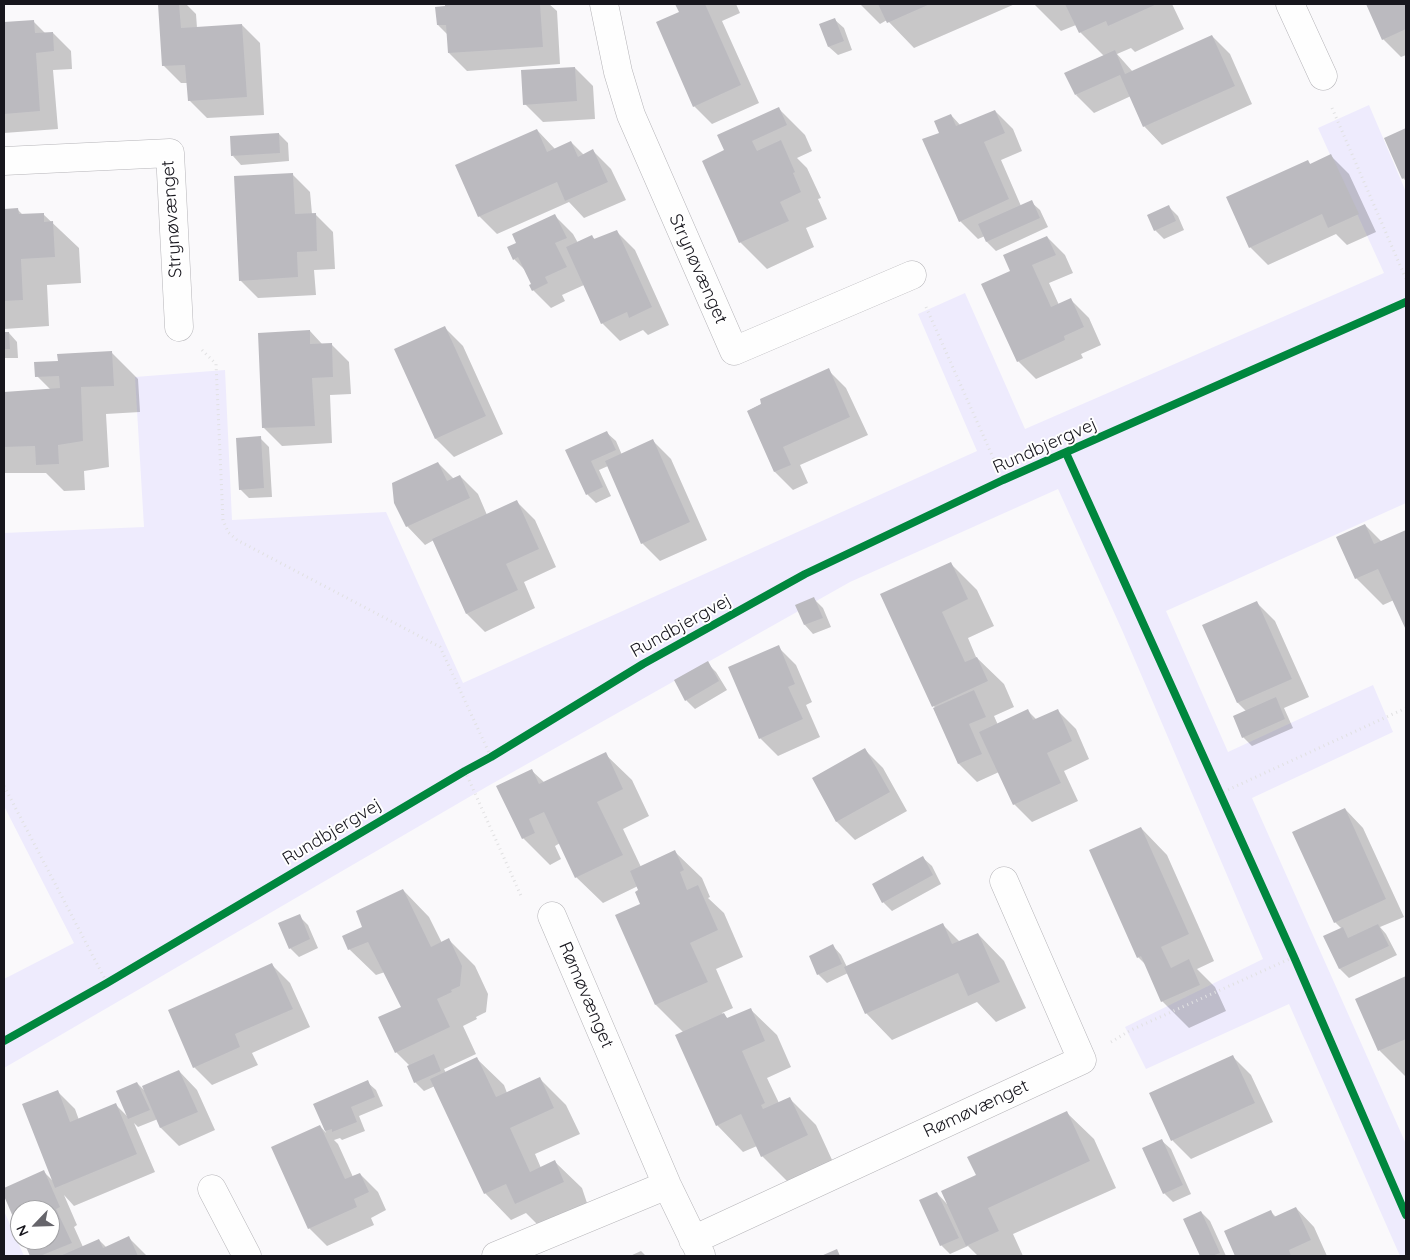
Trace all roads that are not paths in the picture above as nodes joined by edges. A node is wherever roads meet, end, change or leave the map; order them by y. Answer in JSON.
{"nodes":[{"id":1,"x":604,"y":4,"type":"edge"},
{"id":2,"x":1290,"y":4,"type":"edge"},
{"id":3,"x":1323,"y":76,"type":"road end"},
{"id":4,"x":4,"y":161,"type":"edge"},
{"id":5,"x":912,"y":275,"type":"road end"},
{"id":6,"x":179,"y":327,"type":"road end"},
{"id":7,"x":1004,"y":881,"type":"dead end"},
{"id":8,"x":552,"y":916,"type":"road end"},
{"id":9,"x":667,"y":1185,"type":"junction"},
{"id":10,"x":212,"y":1189,"type":"dead end"},
{"id":11,"x":697,"y":1248,"type":"edge"},
{"id":12,"x":247,"y":1256,"type":"edge"},
{"id":13,"x":496,"y":1256,"type":"edge"}],
"edges":[{"from":1,"to":5,"type":"street","name":"Strynøvænget"},
{"from":2,"to":3,"type":"street"},
{"from":4,"to":6,"type":"street","name":"Strynøvænget"},
{"from":7,"to":11,"type":"street","name":"Rømøvænget"},
{"from":8,"to":9,"type":"street","name":"Rømøvænget"},
{"from":9,"to":11,"type":"street","name":"Rømøvænget"},
{"from":9,"to":13,"type":"street"},
{"from":10,"to":12,"type":"street"}]}
